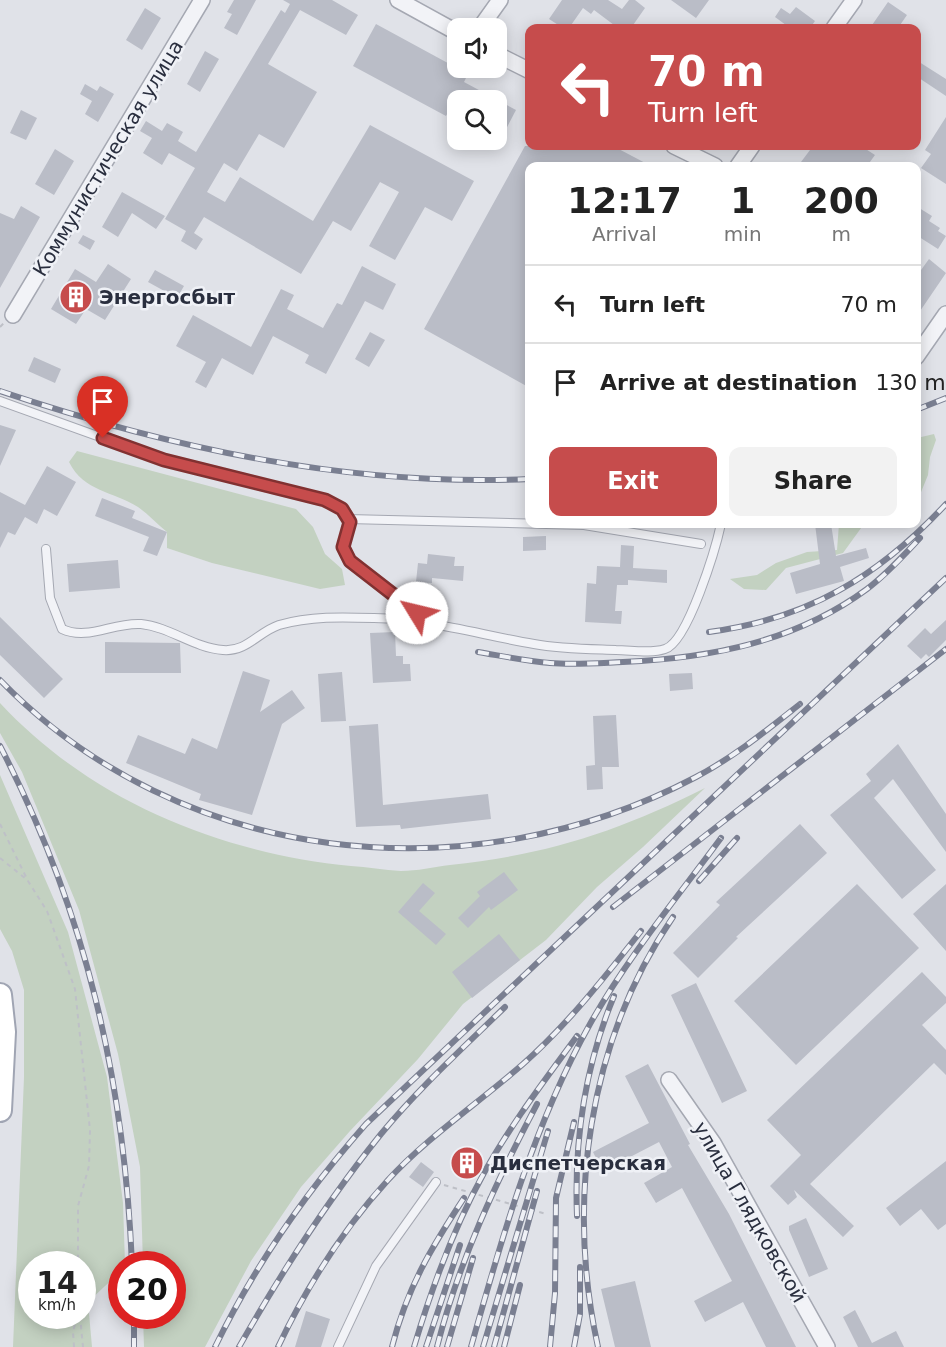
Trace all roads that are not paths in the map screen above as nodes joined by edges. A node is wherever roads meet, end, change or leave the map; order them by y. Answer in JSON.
{"nodes":[{"id":1,"x":202,"y":0,"type":"edge"},
{"id":2,"x":398,"y":0,"type":"edge"},
{"id":3,"x":500,"y":0,"type":"edge"},
{"id":4,"x":854,"y":0,"type":"edge"},
{"id":5,"x":487,"y":18,"type":"edge"},
{"id":6,"x":837,"y":24,"type":"edge"},
{"id":7,"x":447,"y":27,"type":"edge"},
{"id":8,"x":507,"y":60,"type":"edge"},
{"id":9,"x":525,"y":68,"type":"edge"},
{"id":10,"x":682,"y":150,"type":"edge"},
{"id":11,"x":707,"y":162,"type":"edge"},
{"id":12,"x":946,"y":314,"type":"edge"},
{"id":13,"x":13,"y":315,"type":"dead end"},
{"id":14,"x":921,"y":350,"type":"edge"},
{"id":15,"x":0,"y":401,"type":"edge"},
{"id":16,"x":348,"y":519,"type":"junction"},
{"id":17,"x":525,"y":524,"type":"edge"},
{"id":18,"x":602,"y":528,"type":"edge"},
{"id":19,"x":720,"y":528,"type":"edge"},
{"id":20,"x":701,"y":544,"type":"dead end"},
{"id":21,"x":46,"y":549,"type":"dead end"},
{"id":22,"x":436,"y":625,"type":"junction"},
{"id":23,"x":0,"y":995,"type":"edge"},
{"id":24,"x":669,"y":1080,"type":"dead end"},
{"id":25,"x":0,"y":1110,"type":"edge"},
{"id":26,"x":436,"y":1182,"type":"road end"},
{"id":27,"x":338,"y":1347,"type":"edge"},
{"id":28,"x":827,"y":1347,"type":"edge"}],
"edges":[{"from":1,"to":13,"type":"street","name":"Коммунистическая улица"},
{"from":2,"to":7,"type":"street"},
{"from":3,"to":5,"type":"street"},
{"from":4,"to":6,"type":"street"},
{"from":8,"to":9,"type":"street"},
{"from":10,"to":11,"type":"street"},
{"from":12,"to":14,"type":"street"},
{"from":15,"to":16,"type":"lane"},
{"from":16,"to":17,"type":"lane"},
{"from":16,"to":22,"type":"lane"},
{"from":18,"to":20,"type":"lane"},
{"from":19,"to":22,"type":"lane"},
{"from":21,"to":22,"type":"lane"},
{"from":23,"to":25,"type":"main road"},
{"from":24,"to":28,"type":"street","name":"улица Глядковской"},
{"from":26,"to":27,"type":"lane"}]}
